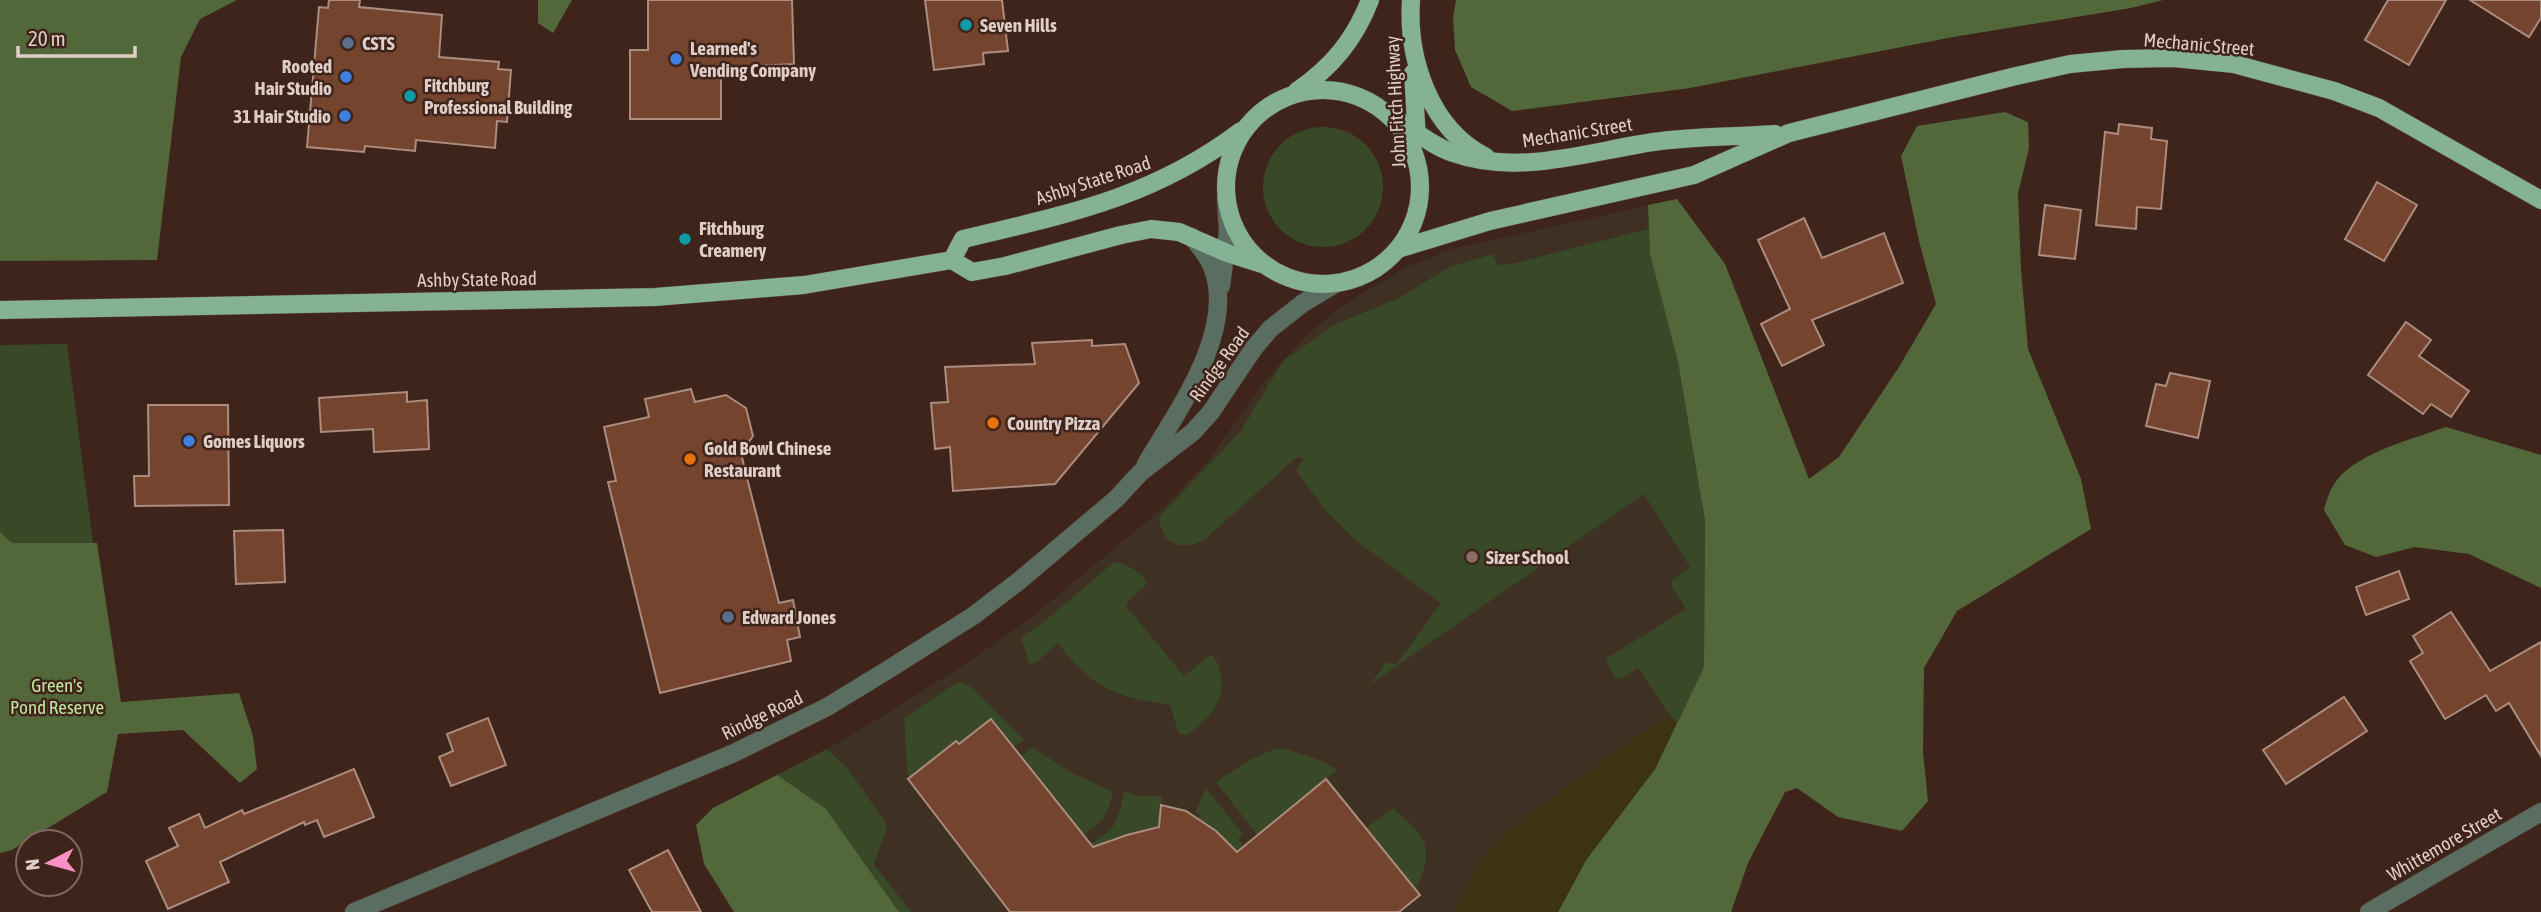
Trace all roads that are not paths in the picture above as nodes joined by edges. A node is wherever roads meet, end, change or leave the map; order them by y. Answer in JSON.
{"nodes":[{"id":1,"x":1370,"y":0,"type":"edge"},
{"id":2,"x":1411,"y":0,"type":"edge"},
{"id":3,"x":1411,"y":24,"type":"junction"},
{"id":4,"x":1294,"y":94,"type":"junction"},
{"id":5,"x":1384,"y":111,"type":"junction"},
{"id":6,"x":1247,"y":125,"type":"junction"},
{"id":7,"x":1417,"y":133,"type":"junction"},
{"id":8,"x":1789,"y":133,"type":"junction"},
{"id":9,"x":1495,"y":161,"type":"junction"},
{"id":10,"x":1420,"y":178,"type":"junction"},
{"id":11,"x":1226,"y":199,"type":"junction"},
{"id":12,"x":2541,"y":200,"type":"edge"},
{"id":13,"x":1192,"y":237,"type":"junction"},
{"id":14,"x":1398,"y":249,"type":"junction"},
{"id":15,"x":1227,"y":253,"type":"junction"},
{"id":16,"x":952,"y":260,"type":"junction"},
{"id":17,"x":1265,"y":265,"type":"junction"},
{"id":18,"x":1335,"y":284,"type":"junction"},
{"id":19,"x":0,"y":310,"type":"edge"},
{"id":20,"x":1216,"y":316,"type":"junction"},
{"id":21,"x":1140,"y":473,"type":"junction"},
{"id":22,"x":2541,"y":812,"type":"edge"},
{"id":23,"x":354,"y":912,"type":"edge"},
{"id":24,"x":2369,"y":912,"type":"edge"}],
"edges":[{"from":1,"to":4,"type":"main road","name":"John Fitch Highway"},
{"from":2,"to":3,"type":"main road","name":"John Fitch Highway"},
{"from":3,"to":7,"type":"main road","name":"John Fitch Highway"},
{"from":3,"to":9,"type":"main road","name":"John Fitch Highway"},
{"from":4,"to":5,"type":"main road"},
{"from":4,"to":6,"type":"main road"},
{"from":5,"to":7,"type":"main road","name":"Mechanic Street"},
{"from":5,"to":10,"type":"main road"},
{"from":6,"to":11,"type":"main road"},
{"from":6,"to":16,"type":"main road","name":"Ashby State Road"},
{"from":7,"to":9,"type":"main road","name":"Mechanic Street"},
{"from":7,"to":10,"type":"main road","name":"John Fitch Highway"},
{"from":8,"to":9,"type":"main road","name":"Mechanic Street"},
{"from":8,"to":12,"type":"main road","name":"Mechanic Street"},
{"from":8,"to":14,"type":"main road","name":"Mechanic Street"},
{"from":10,"to":14,"type":"main road"},
{"from":11,"to":15,"type":"street","name":"Rindge Road"},
{"from":11,"to":17,"type":"main road"},
{"from":13,"to":15,"type":"main road","name":"Ashby State Road"},
{"from":13,"to":16,"type":"main road","name":"Ashby State Road"},
{"from":13,"to":20,"type":"street","name":"Rindge Road"},
{"from":14,"to":18,"type":"main road"},
{"from":15,"to":17,"type":"main road","name":"Ashby State Road"},
{"from":15,"to":20,"type":"street","name":"Rindge Road"},
{"from":16,"to":19,"type":"main road","name":"Ashby State Road"},
{"from":17,"to":18,"type":"main road"},
{"from":18,"to":21,"type":"street","name":"Rindge Road"},
{"from":20,"to":21,"type":"street","name":"Rindge Road"},
{"from":21,"to":23,"type":"street","name":"Rindge Road"},
{"from":22,"to":24,"type":"street","name":"Whittemore Street"}]}
